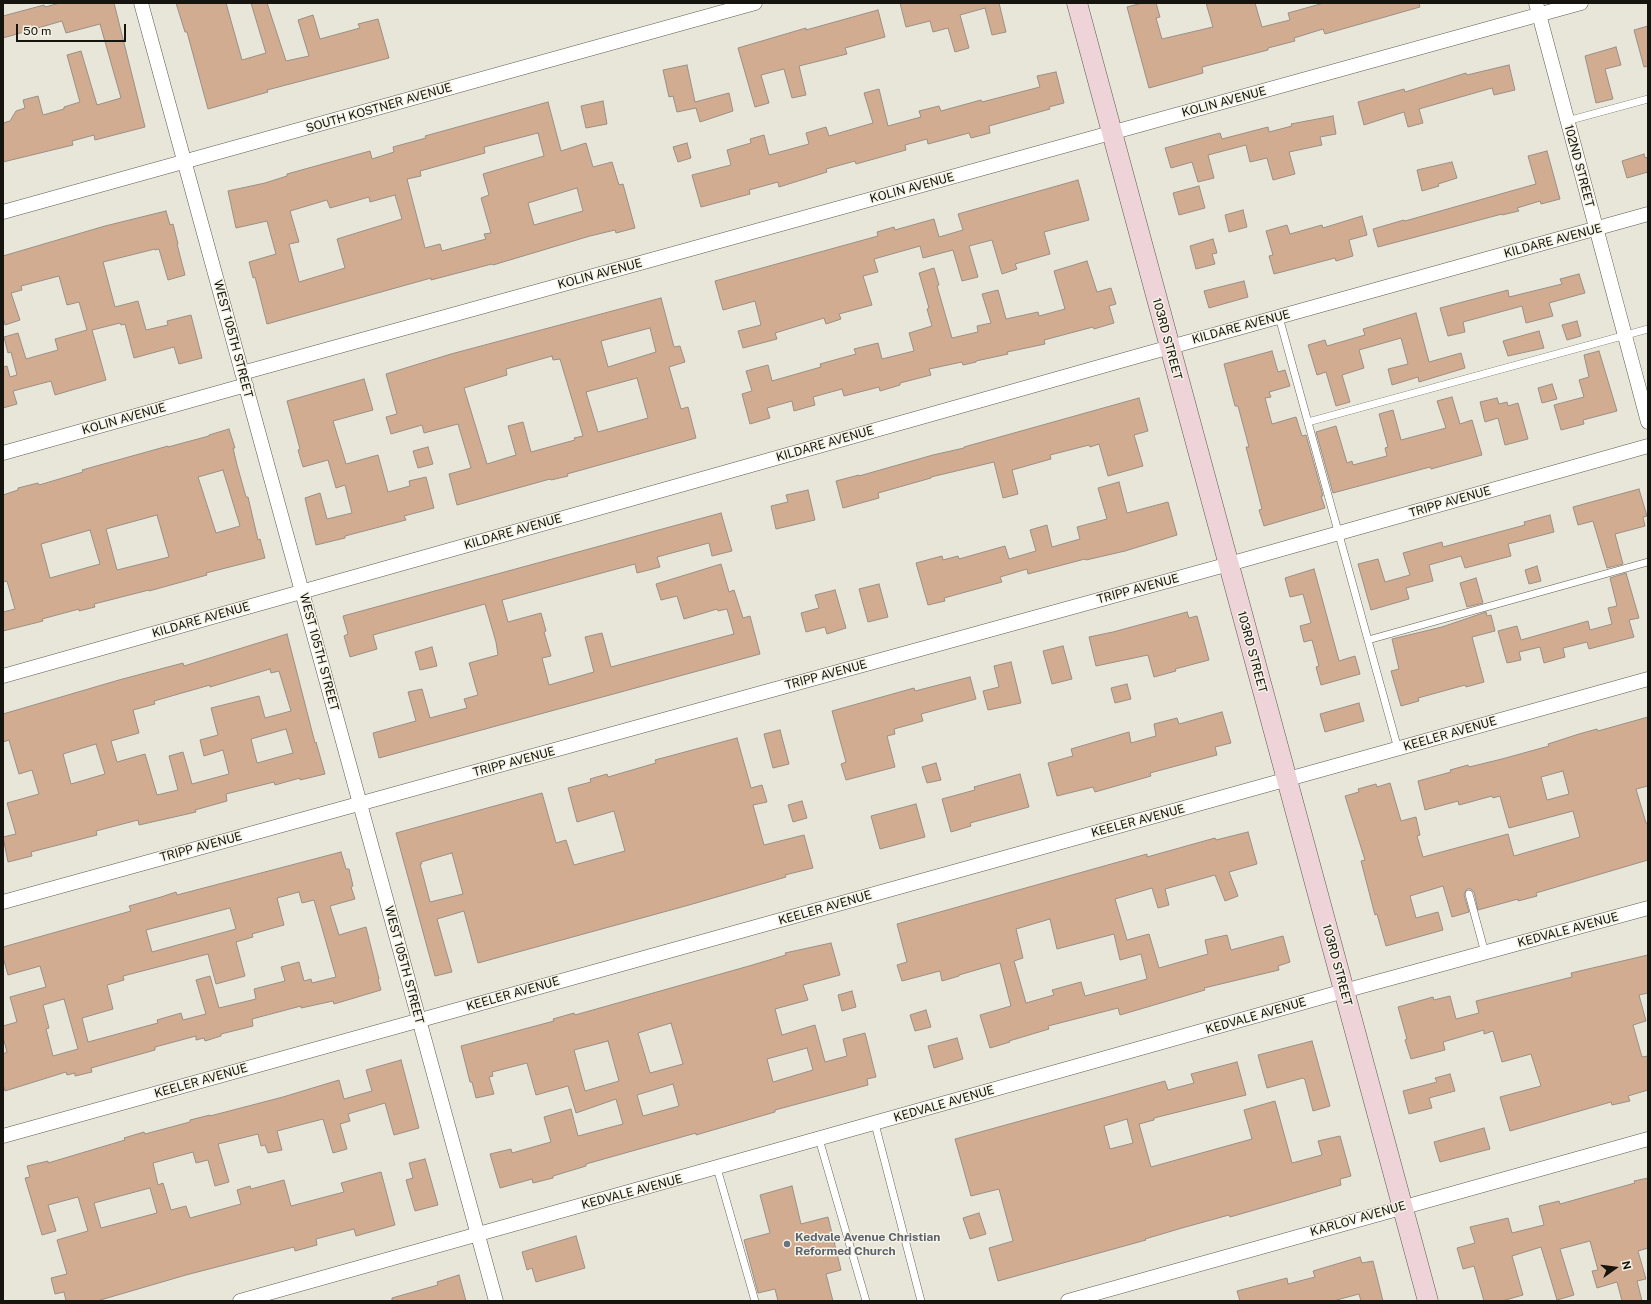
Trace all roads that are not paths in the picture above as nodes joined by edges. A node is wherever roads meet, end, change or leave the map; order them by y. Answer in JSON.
{"nodes":[{"id":1,"x":141,"y":3,"type":"edge"},
{"id":2,"x":754,"y":3,"type":"edge"},
{"id":3,"x":1077,"y":3,"type":"edge"},
{"id":4,"x":1581,"y":3,"type":"edge"},
{"id":5,"x":1538,"y":9,"type":"edge"},
{"id":6,"x":1648,"y":99,"type":"edge"},
{"id":7,"x":1567,"y":121,"type":"junction"},
{"id":8,"x":1112,"y":133,"type":"junction"},
{"id":9,"x":185,"y":162,"type":"junction"},
{"id":10,"x":3,"y":212,"type":"edge"},
{"id":11,"x":1648,"y":214,"type":"edge"},
{"id":12,"x":1596,"y":229,"type":"junction"},
{"id":13,"x":1279,"y":317,"type":"junction"},
{"id":14,"x":1648,"y":329,"type":"edge"},
{"id":15,"x":1625,"y":335,"type":"junction"},
{"id":16,"x":1169,"y":347,"type":"junction"},
{"id":17,"x":244,"y":379,"type":"junction"},
{"id":18,"x":1308,"y":422,"type":"junction"},
{"id":19,"x":1648,"y":422,"type":"edge"},
{"id":20,"x":1648,"y":446,"type":"edge"},
{"id":21,"x":3,"y":452,"type":"edge"},
{"id":22,"x":1338,"y":533,"type":"junction"},
{"id":23,"x":1648,"y":562,"type":"edge"},
{"id":24,"x":1228,"y":564,"type":"junction"},
{"id":25,"x":302,"y":591,"type":"junction"},
{"id":26,"x":1368,"y":640,"type":"junction"},
{"id":27,"x":3,"y":676,"type":"edge"},
{"id":28,"x":1648,"y":679,"type":"edge"},
{"id":29,"x":1398,"y":749,"type":"junction"},
{"id":30,"x":1287,"y":780,"type":"junction"},
{"id":31,"x":360,"y":804,"type":"junction"},
{"id":32,"x":1469,"y":894,"type":"dead end"},
{"id":33,"x":3,"y":902,"type":"edge"},
{"id":34,"x":1648,"y":908,"type":"edge"},
{"id":35,"x":1485,"y":953,"type":"junction"},
{"id":36,"x":1344,"y":991,"type":"junction"},
{"id":37,"x":419,"y":1020,"type":"junction"},
{"id":38,"x":875,"y":1124,"type":"junction"},
{"id":39,"x":3,"y":1136,"type":"edge"},
{"id":40,"x":819,"y":1139,"type":"junction"},
{"id":41,"x":1648,"y":1139,"type":"edge"},
{"id":42,"x":717,"y":1168,"type":"junction"},
{"id":43,"x":1403,"y":1207,"type":"junction"},
{"id":44,"x":478,"y":1234,"type":"junction"},
{"id":45,"x":240,"y":1301,"type":"edge"},
{"id":46,"x":496,"y":1301,"type":"edge"},
{"id":47,"x":755,"y":1301,"type":"edge"},
{"id":48,"x":866,"y":1301,"type":"edge"},
{"id":49,"x":921,"y":1301,"type":"edge"},
{"id":50,"x":1068,"y":1301,"type":"edge"},
{"id":51,"x":1428,"y":1301,"type":"edge"}],
"edges":[{"from":1,"to":9,"type":"street","name":"WEST 105TH STREET"},
{"from":2,"to":9,"type":"street","name":"SOUTH KOSTNER AVENUE"},
{"from":3,"to":8,"type":"main road","name":"103RD STREET"},
{"from":4,"to":5,"type":"street","name":"KOLIN AVENUE"},
{"from":5,"to":7,"type":"street","name":"102ND STREET"},
{"from":5,"to":8,"type":"street","name":"KOLIN AVENUE"},
{"from":6,"to":7,"type":"lane"},
{"from":7,"to":12,"type":"street","name":"102ND STREET"},
{"from":8,"to":16,"type":"main road","name":"103RD STREET"},
{"from":8,"to":17,"type":"street","name":"KOLIN AVENUE"},
{"from":9,"to":10,"type":"street","name":"SOUTH KOSTNER AVENUE"},
{"from":9,"to":17,"type":"street","name":"WEST 105TH STREET"},
{"from":11,"to":12,"type":"street","name":"KILDARE AVENUE"},
{"from":12,"to":13,"type":"street","name":"KILDARE AVENUE"},
{"from":12,"to":15,"type":"street","name":"102ND STREET"},
{"from":13,"to":16,"type":"street","name":"KILDARE AVENUE"},
{"from":13,"to":18,"type":"lane"},
{"from":14,"to":15,"type":"lane"},
{"from":15,"to":18,"type":"lane"},
{"from":15,"to":19,"type":"street","name":"102ND STREET"},
{"from":16,"to":24,"type":"main road","name":"103RD STREET"},
{"from":16,"to":25,"type":"street","name":"KILDARE AVENUE"},
{"from":17,"to":21,"type":"street","name":"KOLIN AVENUE"},
{"from":17,"to":25,"type":"street","name":"WEST 105TH STREET"},
{"from":18,"to":22,"type":"lane"},
{"from":20,"to":22,"type":"street","name":"TRIPP AVENUE"},
{"from":22,"to":24,"type":"street","name":"TRIPP AVENUE"},
{"from":22,"to":26,"type":"lane"},
{"from":23,"to":26,"type":"lane"},
{"from":24,"to":30,"type":"main road","name":"103RD STREET"},
{"from":24,"to":31,"type":"street","name":"TRIPP AVENUE"},
{"from":25,"to":27,"type":"street","name":"KILDARE AVENUE"},
{"from":25,"to":31,"type":"street","name":"WEST 105TH STREET"},
{"from":26,"to":29,"type":"lane"},
{"from":28,"to":29,"type":"street","name":"KEELER AVENUE"},
{"from":29,"to":30,"type":"street","name":"KEELER AVENUE"},
{"from":30,"to":36,"type":"main road","name":"103RD STREET"},
{"from":30,"to":37,"type":"street","name":"KEELER AVENUE"},
{"from":31,"to":33,"type":"street","name":"TRIPP AVENUE"},
{"from":31,"to":37,"type":"street","name":"WEST 105TH STREET"},
{"from":32,"to":35,"type":"lane"},
{"from":34,"to":35,"type":"street","name":"KEDVALE AVENUE"},
{"from":35,"to":36,"type":"street","name":"KEDVALE AVENUE"},
{"from":36,"to":38,"type":"street","name":"KEDVALE AVENUE"},
{"from":36,"to":43,"type":"main road","name":"103RD STREET"},
{"from":37,"to":39,"type":"street","name":"KEELER AVENUE"},
{"from":37,"to":44,"type":"street","name":"WEST 105TH STREET"},
{"from":38,"to":40,"type":"street","name":"KEDVALE AVENUE"},
{"from":38,"to":49,"type":"lane"},
{"from":40,"to":42,"type":"street","name":"KEDVALE AVENUE"},
{"from":40,"to":48,"type":"lane"},
{"from":41,"to":43,"type":"street","name":"KARLOV AVENUE"},
{"from":42,"to":44,"type":"street","name":"KEDVALE AVENUE"},
{"from":42,"to":47,"type":"lane"},
{"from":43,"to":50,"type":"street","name":"KARLOV AVENUE"},
{"from":43,"to":51,"type":"main road","name":"103RD STREET"},
{"from":44,"to":45,"type":"street","name":"KEDVALE AVENUE"},
{"from":44,"to":46,"type":"street","name":"WEST 105TH STREET"}]}
